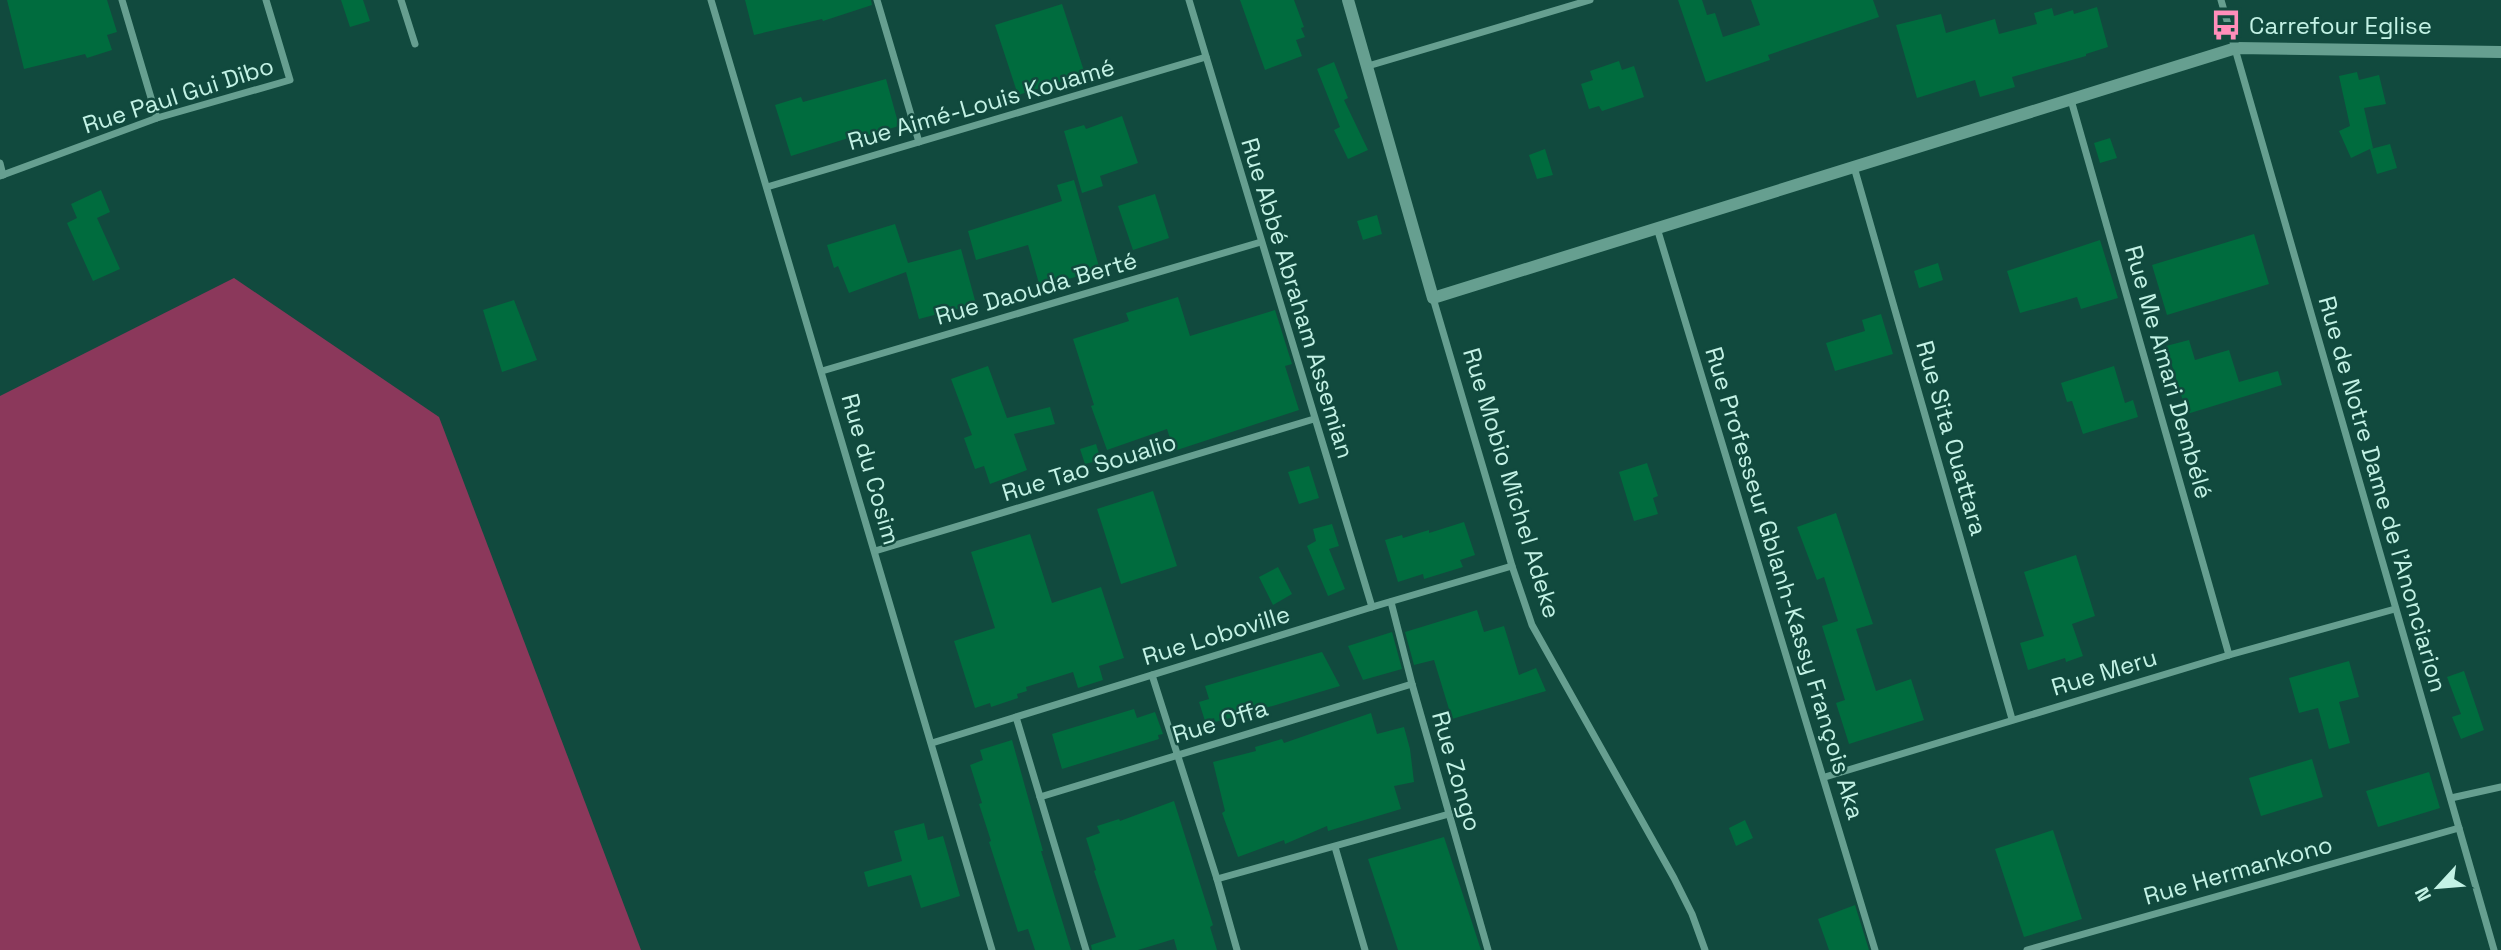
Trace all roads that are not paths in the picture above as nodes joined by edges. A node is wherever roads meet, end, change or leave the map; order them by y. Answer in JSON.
{"nodes":[{"id":1,"x":122,"y":0,"type":"edge"},
{"id":2,"x":266,"y":0,"type":"edge"},
{"id":3,"x":401,"y":0,"type":"edge"},
{"id":4,"x":711,"y":0,"type":"edge"},
{"id":5,"x":877,"y":0,"type":"edge"},
{"id":6,"x":1189,"y":0,"type":"edge"},
{"id":7,"x":1348,"y":0,"type":"edge"},
{"id":8,"x":1590,"y":0,"type":"edge"},
{"id":9,"x":2221,"y":0,"type":"edge"},
{"id":10,"x":415,"y":44,"type":"dead end"},
{"id":11,"x":2236,"y":48,"type":"junction"},
{"id":12,"x":2501,"y":52,"type":"edge"},
{"id":13,"x":1206,"y":57,"type":"junction"},
{"id":14,"x":1368,"y":66,"type":"junction"},
{"id":15,"x":2071,"y":100,"type":"junction"},
{"id":16,"x":157,"y":118,"type":"junction"},
{"id":17,"x":919,"y":142,"type":"junction"},
{"id":18,"x":0,"y":163,"type":"edge"},
{"id":19,"x":1854,"y":167,"type":"junction"},
{"id":20,"x":2,"y":176,"type":"edge"},
{"id":21,"x":767,"y":187,"type":"junction"},
{"id":22,"x":1657,"y":228,"type":"junction"},
{"id":23,"x":1261,"y":242,"type":"junction"},
{"id":24,"x":1433,"y":298,"type":"junction"},
{"id":25,"x":822,"y":371,"type":"junction"},
{"id":26,"x":1314,"y":419,"type":"junction"},
{"id":27,"x":875,"y":551,"type":"junction"},
{"id":28,"x":1513,"y":566,"type":"junction"},
{"id":29,"x":1391,"y":602,"type":"junction"},
{"id":30,"x":1372,"y":607,"type":"junction"},
{"id":31,"x":2396,"y":609,"type":"junction"},
{"id":32,"x":2229,"y":655,"type":"junction"},
{"id":33,"x":1152,"y":676,"type":"junction"},
{"id":34,"x":1412,"y":684,"type":"junction"},
{"id":35,"x":1016,"y":717,"type":"junction"},
{"id":36,"x":2012,"y":719,"type":"junction"},
{"id":37,"x":932,"y":743,"type":"junction"},
{"id":38,"x":1177,"y":754,"type":"junction"},
{"id":39,"x":1825,"y":777,"type":"junction"},
{"id":40,"x":2501,"y":787,"type":"edge"},
{"id":41,"x":1040,"y":797,"type":"junction"},
{"id":42,"x":2451,"y":798,"type":"junction"},
{"id":43,"x":1449,"y":814,"type":"junction"},
{"id":44,"x":2459,"y":828,"type":"junction"},
{"id":45,"x":1335,"y":847,"type":"junction"},
{"id":46,"x":1217,"y":879,"type":"junction"},
{"id":47,"x":992,"y":950,"type":"edge"},
{"id":48,"x":1086,"y":950,"type":"edge"},
{"id":49,"x":1237,"y":950,"type":"edge"},
{"id":50,"x":1365,"y":950,"type":"edge"},
{"id":51,"x":1488,"y":950,"type":"edge"},
{"id":52,"x":1705,"y":950,"type":"edge"},
{"id":53,"x":1875,"y":950,"type":"edge"},
{"id":54,"x":2026,"y":950,"type":"edge"},
{"id":55,"x":2494,"y":950,"type":"edge"}],
"edges":[{"from":1,"to":16,"type":"street"},
{"from":2,"to":16,"type":"street","name":"Rue Paul Gui Dibo"},
{"from":3,"to":10,"type":"street"},
{"from":4,"to":21,"type":"street","name":"Rue du Cosim"},
{"from":5,"to":17,"type":"street"},
{"from":6,"to":13,"type":"street","name":"Rue Abbé Abraham Assemian"},
{"from":7,"to":14,"type":"street","name":"Rue Mobio Michel Adeke"},
{"from":8,"to":14,"type":"street"},
{"from":9,"to":11,"type":"street","name":"Rue de Notre Dame de l'Anonciarion"},
{"from":11,"to":12,"type":"street"},
{"from":11,"to":15,"type":"street"},
{"from":11,"to":31,"type":"street","name":"Rue de Notre Dame de l'Anonciarion"},
{"from":13,"to":17,"type":"street","name":"Rue Aimé-Louis Kouamé"},
{"from":13,"to":23,"type":"street","name":"Rue Abbé Abraham Assemian"},
{"from":14,"to":24,"type":"street","name":"Rue Mobio Michel Adeke"},
{"from":15,"to":19,"type":"street"},
{"from":15,"to":32,"type":"street","name":"Rue Me Amari Dembélé"},
{"from":16,"to":20,"type":"street","name":"Rue Paul Gui Dibo"},
{"from":17,"to":21,"type":"street","name":"Rue Aimé-Louis Kouamé"},
{"from":18,"to":20,"type":"street"},
{"from":19,"to":22,"type":"street"},
{"from":19,"to":36,"type":"street","name":"Rue Sita Ouattara"},
{"from":21,"to":25,"type":"street","name":"Rue du Cosim"},
{"from":22,"to":24,"type":"street"},
{"from":22,"to":39,"type":"street","name":"Rue Professeur Gblanh-Kassy François Aka"},
{"from":23,"to":25,"type":"street","name":"Rue Daouda Berté"},
{"from":23,"to":26,"type":"street","name":"Rue Abbé Abraham Assemian"},
{"from":24,"to":28,"type":"street","name":"Rue Mobio Michel Adeke"},
{"from":25,"to":27,"type":"street","name":"Rue du Cosim"},
{"from":26,"to":27,"type":"street","name":"Rue Tao Soualio"},
{"from":26,"to":30,"type":"street","name":"Rue Abbé Abraham Assemian"},
{"from":27,"to":37,"type":"street","name":"Rue du Cosim"},
{"from":28,"to":29,"type":"street","name":"Rue Loboville"},
{"from":28,"to":52,"type":"street","name":"Rue Mobio Michel Adeke"},
{"from":29,"to":30,"type":"street","name":"Rue Loboville"},
{"from":29,"to":34,"type":"street","name":"Rue Zongo"},
{"from":30,"to":33,"type":"street","name":"Rue Loboville"},
{"from":31,"to":32,"type":"street","name":"Rue Meru"},
{"from":31,"to":42,"type":"street","name":"Rue de Notre Dame de l'Anonciarion"},
{"from":32,"to":36,"type":"street","name":"Rue Meru"},
{"from":33,"to":35,"type":"street","name":"Rue Loboville"},
{"from":33,"to":38,"type":"street"},
{"from":34,"to":38,"type":"street","name":"Rue Offa"},
{"from":34,"to":43,"type":"street","name":"Rue Zongo"},
{"from":35,"to":37,"type":"street","name":"Rue Loboville"},
{"from":35,"to":41,"type":"street"},
{"from":36,"to":39,"type":"street","name":"Rue Meru"},
{"from":37,"to":47,"type":"street","name":"Rue du Cosim"},
{"from":38,"to":41,"type":"street","name":"Rue Offa"},
{"from":38,"to":46,"type":"street"},
{"from":39,"to":53,"type":"street","name":"Rue Professeur Gblanh-Kassy François Aka"},
{"from":40,"to":42,"type":"street"},
{"from":41,"to":48,"type":"street"},
{"from":42,"to":44,"type":"street","name":"Rue de Notre Dame de l'Anonciarion"},
{"from":43,"to":45,"type":"street"},
{"from":43,"to":51,"type":"street","name":"Rue Zongo"},
{"from":44,"to":54,"type":"street","name":"Rue Hermankono"},
{"from":44,"to":55,"type":"street","name":"Rue de Notre Dame de l'Anonciarion"},
{"from":45,"to":46,"type":"street"},
{"from":45,"to":50,"type":"street"},
{"from":46,"to":49,"type":"street"}]}
